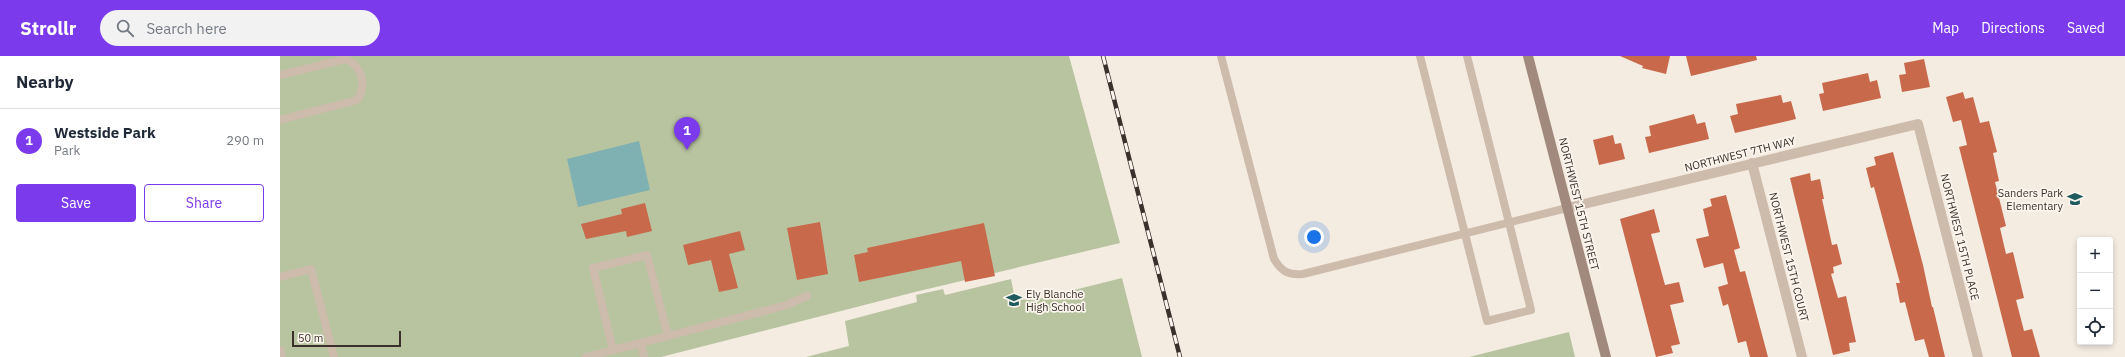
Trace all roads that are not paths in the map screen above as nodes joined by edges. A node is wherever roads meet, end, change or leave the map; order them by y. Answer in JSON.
{"nodes":[{"id":1,"x":1221,"y":56,"type":"edge"},
{"id":2,"x":1420,"y":56,"type":"edge"},
{"id":3,"x":1466,"y":56,"type":"edge"},
{"id":4,"x":1528,"y":56,"type":"edge"},
{"id":5,"x":280,"y":75,"type":"edge"},
{"id":6,"x":280,"y":120,"type":"edge"},
{"id":7,"x":1918,"y":124,"type":"joint"},
{"id":8,"x":1752,"y":164,"type":"junction"},
{"id":9,"x":1567,"y":208,"type":"junction"},
{"id":10,"x":1508,"y":222,"type":"junction"},
{"id":11,"x":1465,"y":233,"type":"junction"},
{"id":12,"x":280,"y":277,"type":"edge"},
{"id":13,"x":807,"y":296,"type":"dead end"},
{"id":14,"x":668,"y":336,"type":"junction"},
{"id":15,"x":641,"y":344,"type":"junction"},
{"id":16,"x":280,"y":350,"type":"edge"},
{"id":17,"x":613,"y":350,"type":"junction"},
{"id":18,"x":282,"y":357,"type":"edge"},
{"id":19,"x":334,"y":357,"type":"edge"},
{"id":20,"x":586,"y":357,"type":"edge"},
{"id":21,"x":644,"y":357,"type":"edge"},
{"id":22,"x":1606,"y":357,"type":"edge"},
{"id":23,"x":1802,"y":357,"type":"edge"},
{"id":24,"x":1978,"y":357,"type":"edge"}],
"edges":[{"from":1,"to":11,"type":"lane"},
{"from":2,"to":11,"type":"lane"},
{"from":3,"to":10,"type":"lane"},
{"from":4,"to":9,"type":"street","name":"NORTHWEST 15TH STREET"},
{"from":5,"to":6,"type":"lane"},
{"from":7,"to":8,"type":"street","name":"NORTHWEST 7TH WAY"},
{"from":7,"to":24,"type":"street","name":"NORTHWEST 15TH PLACE"},
{"from":8,"to":9,"type":"street","name":"NORTHWEST 7TH WAY"},
{"from":8,"to":23,"type":"street","name":"NORTHWEST 15TH COURT"},
{"from":9,"to":10,"type":"lane"},
{"from":9,"to":22,"type":"street","name":"NORTHWEST 15TH STREET"},
{"from":10,"to":11,"type":"lane"},
{"from":10,"to":11,"type":"lane"},
{"from":12,"to":19,"type":"lane"},
{"from":13,"to":14,"type":"lane"},
{"from":14,"to":15,"type":"lane"},
{"from":14,"to":17,"type":"lane"},
{"from":15,"to":17,"type":"lane"},
{"from":15,"to":21,"type":"lane"},
{"from":16,"to":18,"type":"lane"},
{"from":17,"to":20,"type":"lane"}]}
